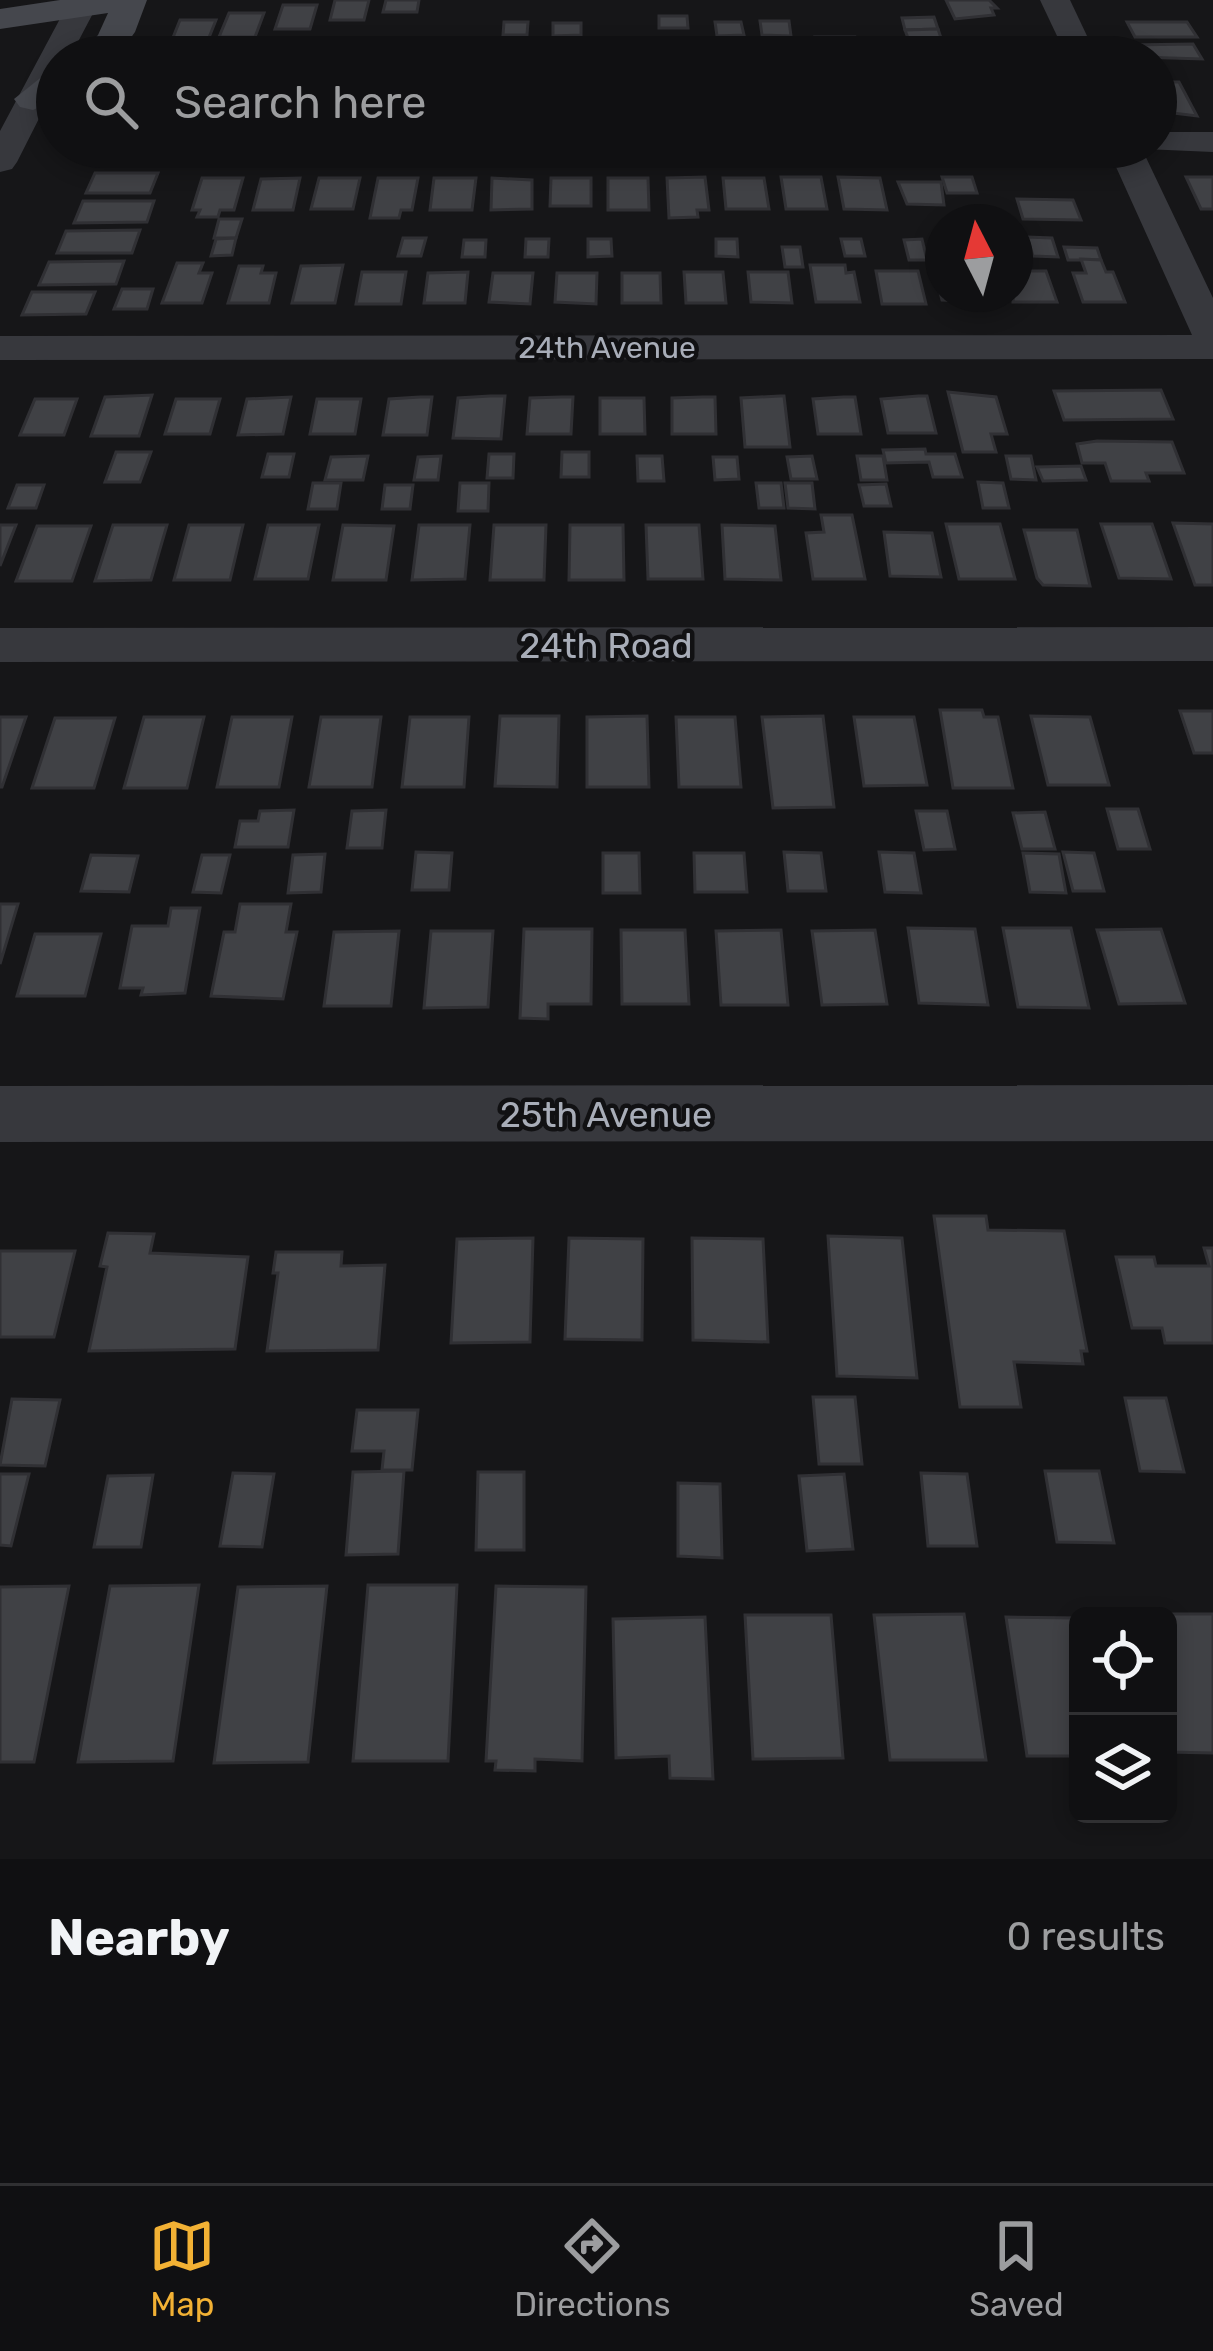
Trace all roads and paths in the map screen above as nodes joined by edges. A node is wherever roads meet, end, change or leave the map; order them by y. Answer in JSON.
{"nodes":[{"id":1,"x":129,"y":0,"type":"edge"},
{"id":2,"x":1055,"y":0,"type":"edge"},
{"id":3,"x":84,"y":4,"type":"edge"},
{"id":4,"x":0,"y":19,"type":"edge"},
{"id":5,"x":70,"y":36,"type":"edge"},
{"id":6,"x":114,"y":36,"type":"edge"},
{"id":7,"x":1072,"y":36,"type":"edge"},
{"id":8,"x":36,"y":104,"type":"edge"},
{"id":9,"x":1177,"y":142,"type":"edge"},
{"id":10,"x":1213,"y":142,"type":"edge"},
{"id":11,"x":36,"y":146,"type":"edge"},
{"id":12,"x":3,"y":150,"type":"edge"},
{"id":13,"x":1134,"y":168,"type":"edge"},
{"id":14,"x":1213,"y":343,"type":"edge"},
{"id":15,"x":0,"y":349,"type":"edge"},
{"id":16,"x":1213,"y":644,"type":"edge"},
{"id":17,"x":0,"y":645,"type":"edge"},
{"id":18,"x":1213,"y":1113,"type":"edge"},
{"id":19,"x":0,"y":1114,"type":"edge"}],
"edges":[{"from":1,"to":3,"type":"street"},
{"from":1,"to":6,"type":"street"},
{"from":2,"to":7,"type":"street"},
{"from":3,"to":4,"type":"street"},
{"from":3,"to":5,"type":"street"},
{"from":8,"to":12,"type":"street"},
{"from":9,"to":10,"type":"street"},
{"from":11,"to":12,"type":"street"},
{"from":13,"to":14,"type":"street"},
{"from":14,"to":15,"type":"street","name":"24th Avenue"},
{"from":16,"to":17,"type":"street","name":"24th Road"},
{"from":18,"to":19,"type":"street","name":"25th Avenue"}]}
